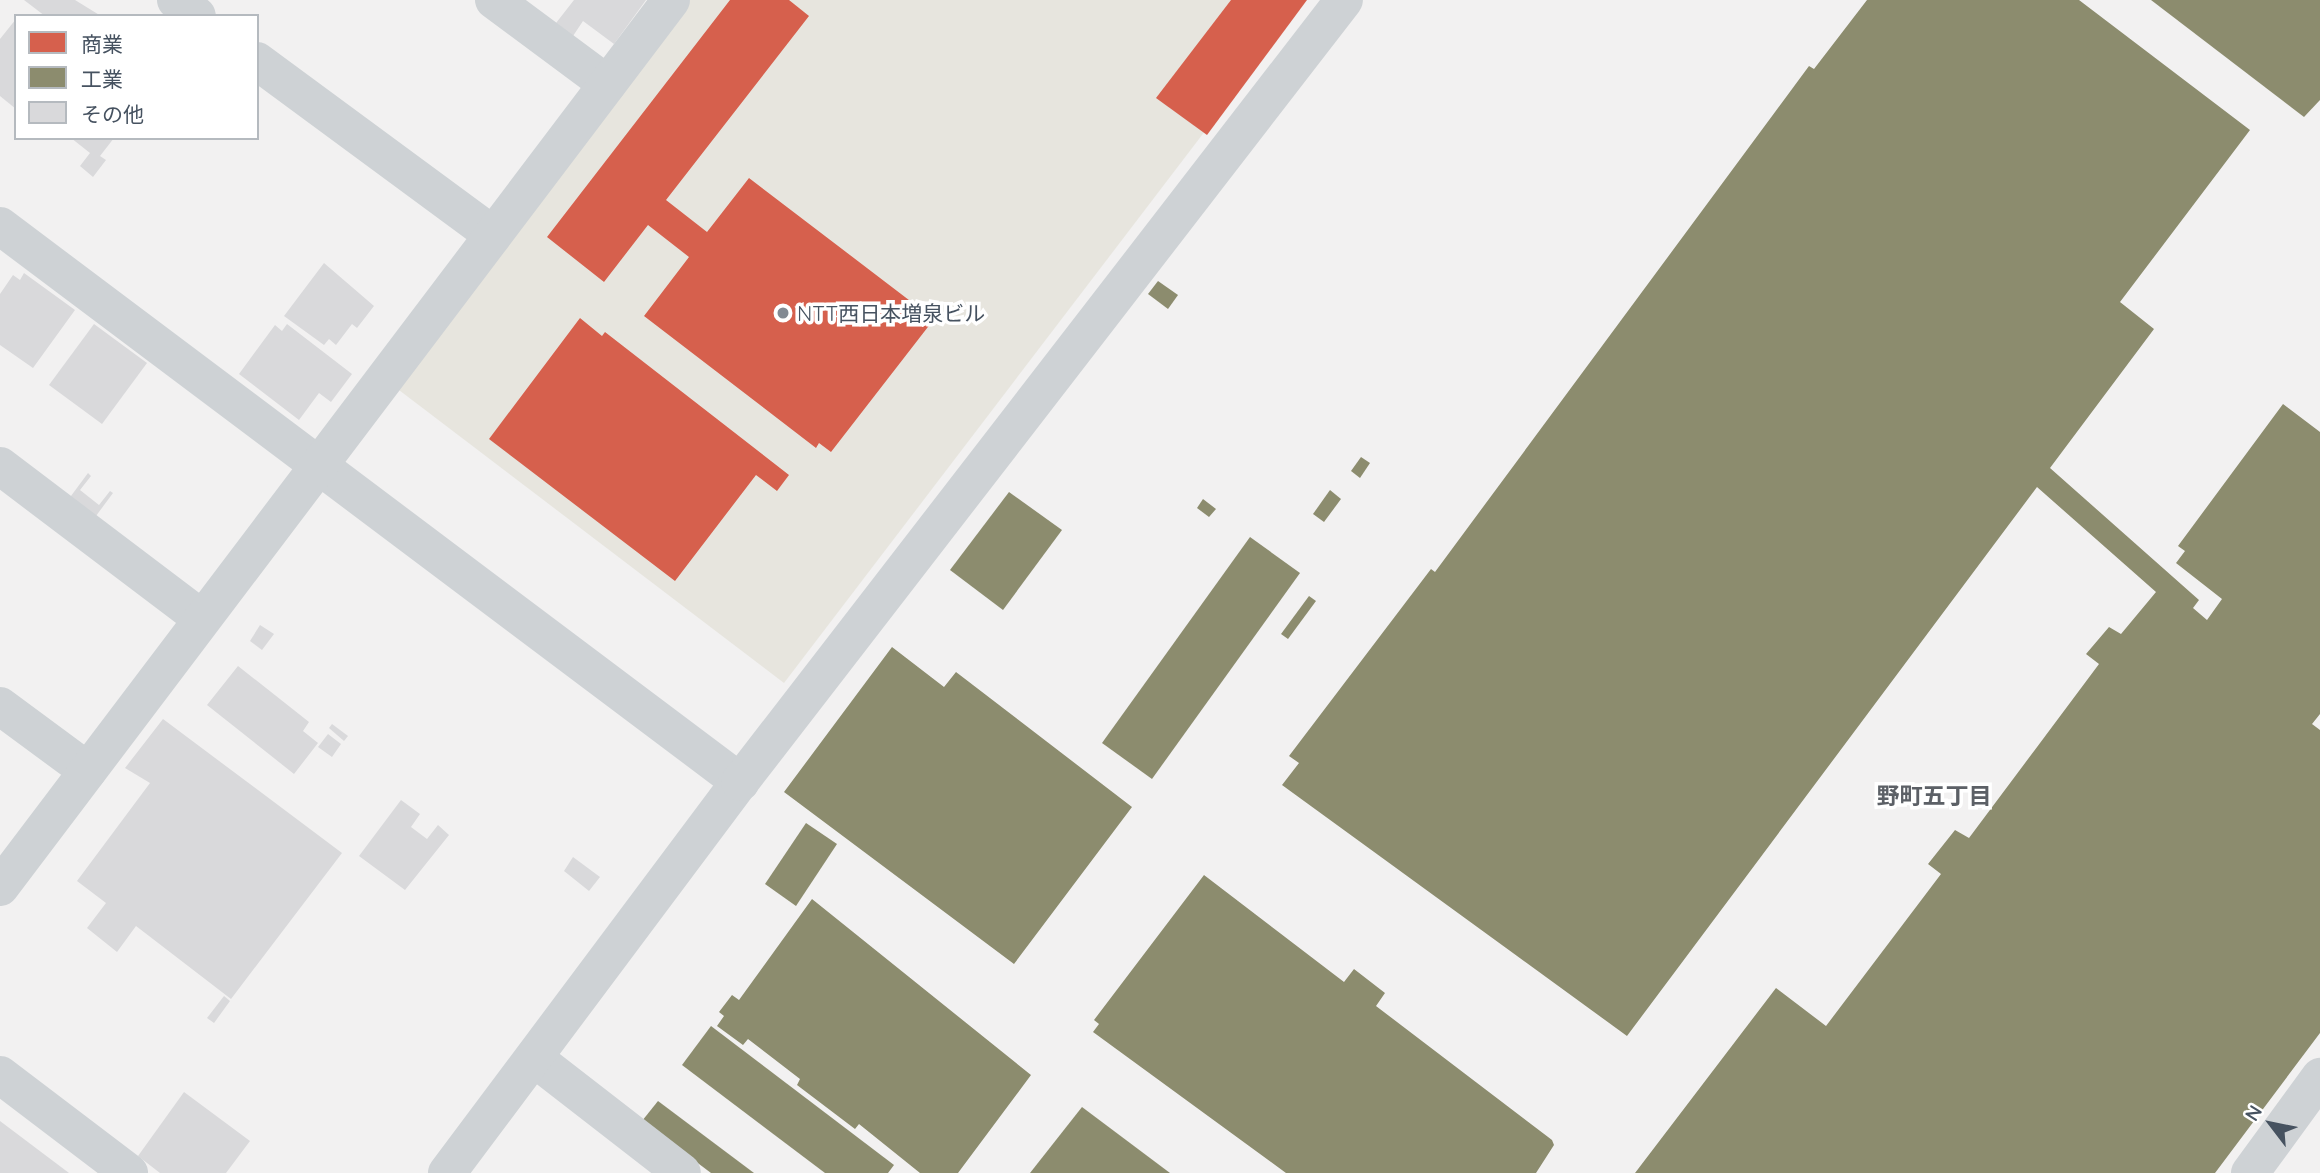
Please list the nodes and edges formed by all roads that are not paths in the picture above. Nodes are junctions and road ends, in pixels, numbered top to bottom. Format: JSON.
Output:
{"nodes":[{"id":1,"x":176,"y":0,"type":"edge"},
{"id":2,"x":494,"y":0,"type":"edge"},
{"id":3,"x":671,"y":0,"type":"edge"},
{"id":4,"x":1345,"y":0,"type":"edge"},
{"id":5,"x":194,"y":14,"type":"edge"},
{"id":6,"x":259,"y":62,"type":"edge"},
{"id":7,"x":607,"y":84,"type":"junction"},
{"id":8,"x":0,"y":226,"type":"edge"},
{"id":9,"x":493,"y":235,"type":"junction"},
{"id":10,"x":318,"y":466,"type":"junction"},
{"id":11,"x":0,"y":467,"type":"edge"},
{"id":12,"x":202,"y":619,"type":"junction"},
{"id":13,"x":0,"y":706,"type":"edge"},
{"id":14,"x":88,"y":771,"type":"junction"},
{"id":15,"x":740,"y":782,"type":"junction"},
{"id":16,"x":0,"y":887,"type":"edge"},
{"id":17,"x":534,"y":1058,"type":"junction"},
{"id":18,"x":0,"y":1075,"type":"edge"},
{"id":19,"x":2320,"y":1077,"type":"edge"},
{"id":20,"x":129,"y":1173,"type":"edge"},
{"id":21,"x":447,"y":1173,"type":"edge"},
{"id":22,"x":682,"y":1173,"type":"edge"},
{"id":23,"x":2250,"y":1173,"type":"edge"}],
"edges":[{"from":1,"to":5,"type":"street"},
{"from":2,"to":7,"type":"street"},
{"from":3,"to":7,"type":"street"},
{"from":4,"to":15,"type":"street"},
{"from":6,"to":9,"type":"street"},
{"from":7,"to":9,"type":"street"},
{"from":8,"to":10,"type":"street"},
{"from":9,"to":10,"type":"street"},
{"from":10,"to":12,"type":"street"},
{"from":10,"to":15,"type":"street"},
{"from":11,"to":12,"type":"street"},
{"from":12,"to":14,"type":"street"},
{"from":13,"to":14,"type":"street"},
{"from":14,"to":16,"type":"street"},
{"from":15,"to":17,"type":"street"},
{"from":17,"to":21,"type":"street"},
{"from":17,"to":22,"type":"street"},
{"from":18,"to":20,"type":"street"},
{"from":19,"to":23,"type":"street"}]}
